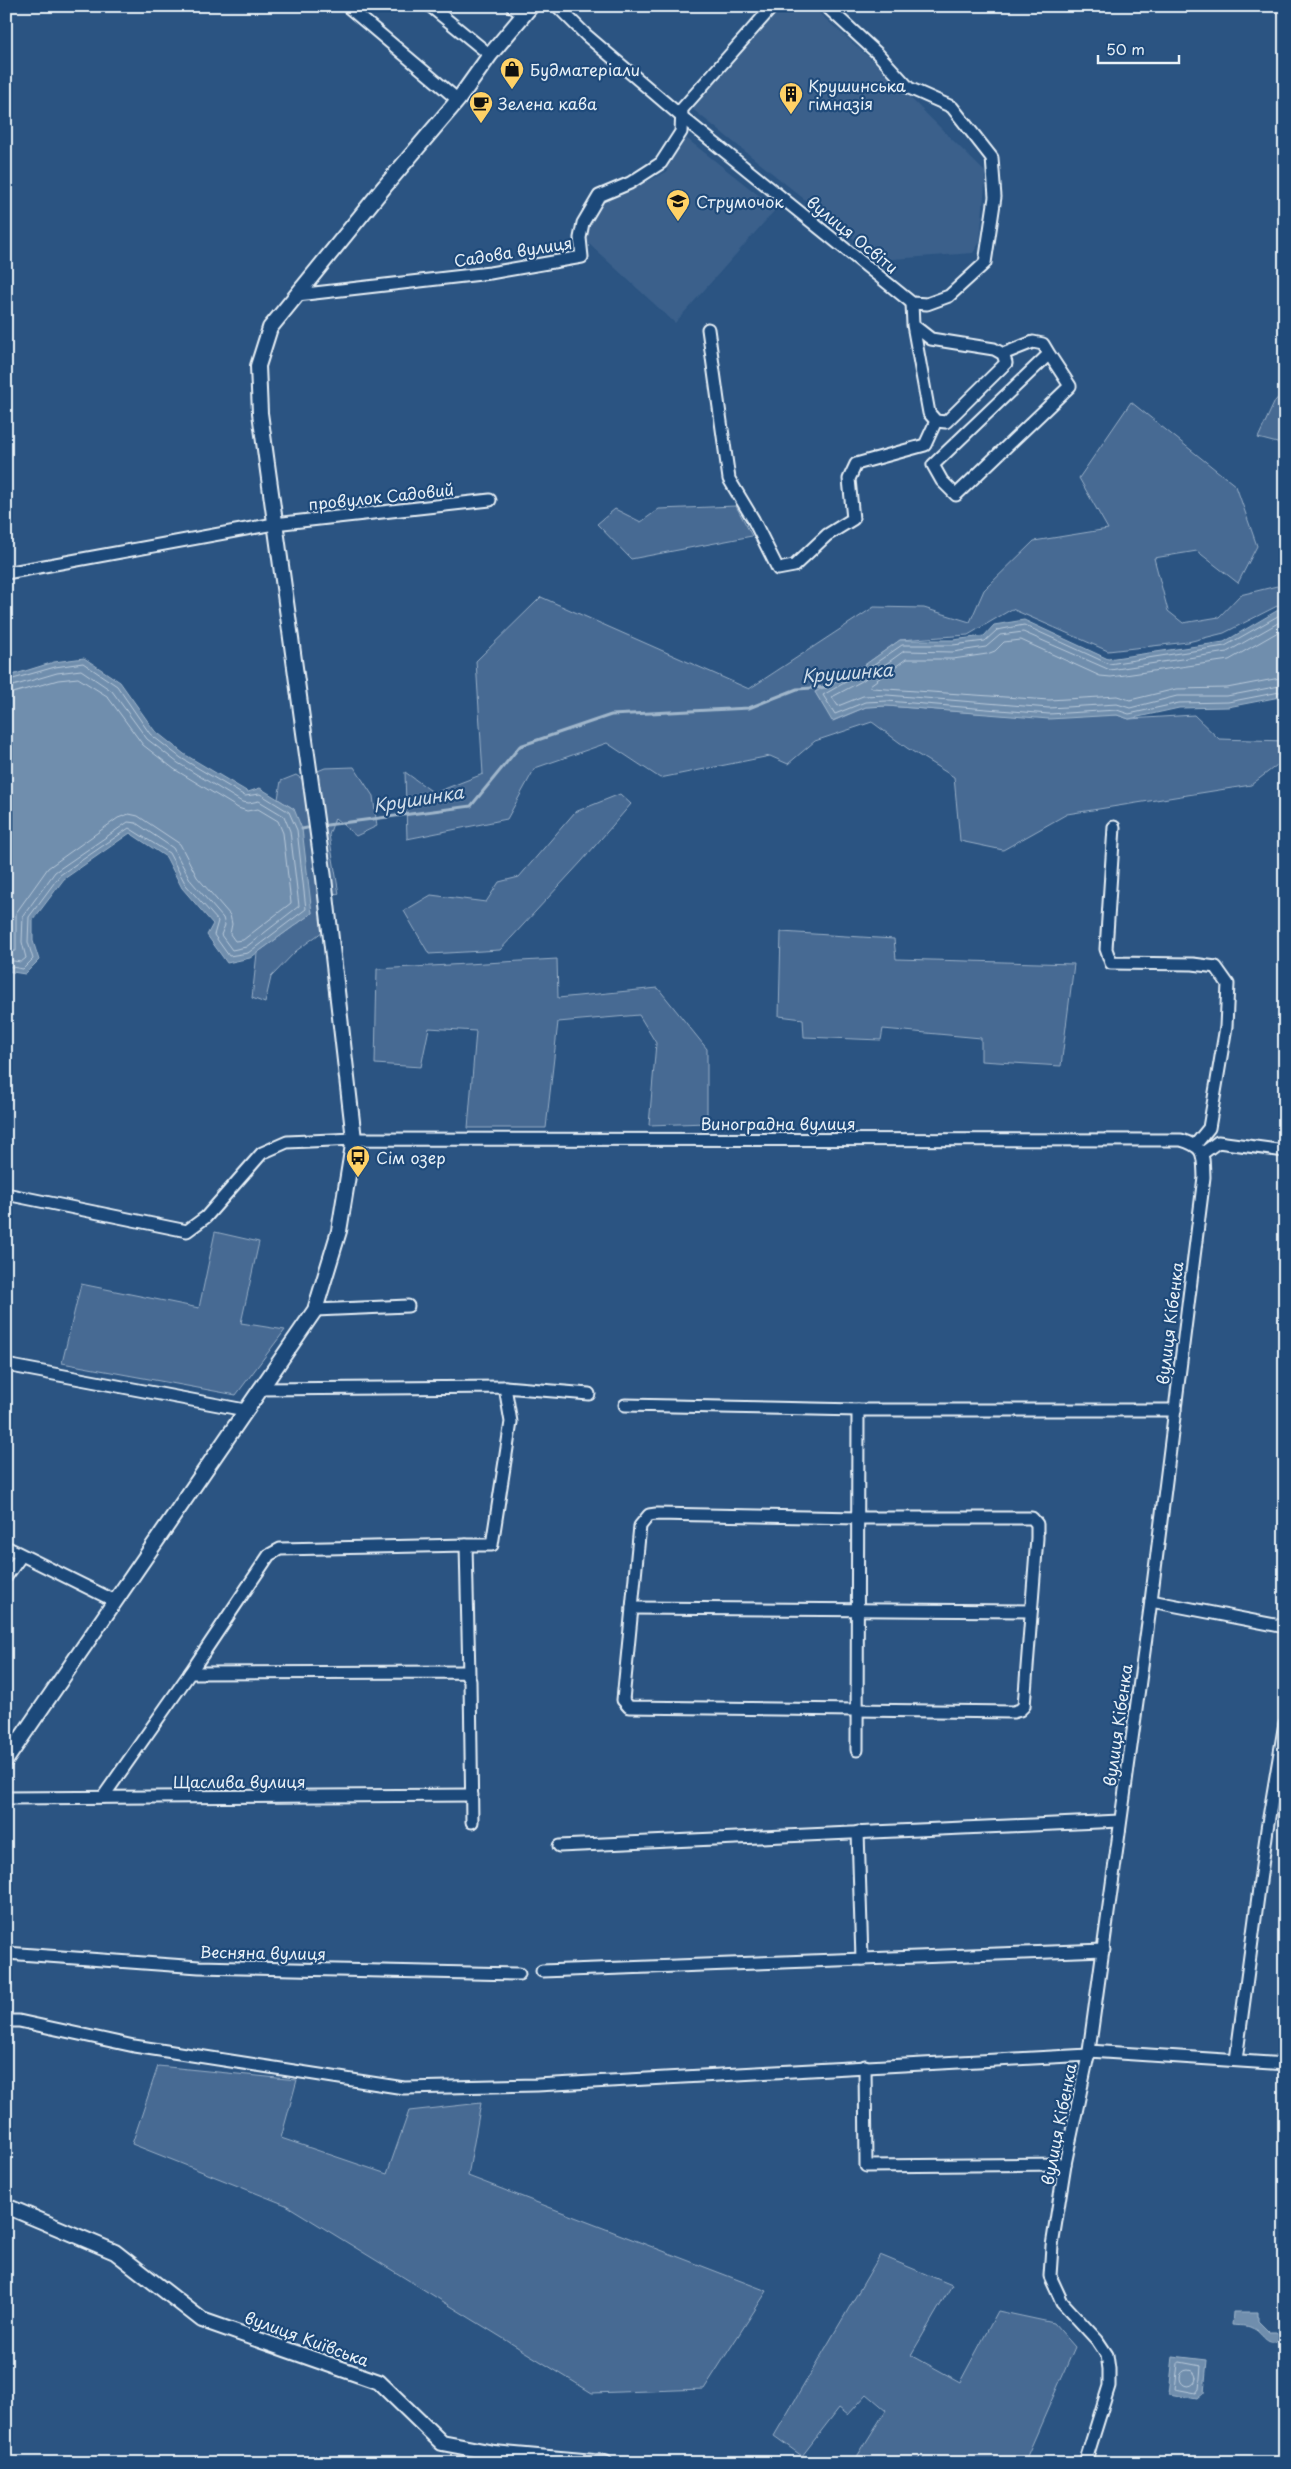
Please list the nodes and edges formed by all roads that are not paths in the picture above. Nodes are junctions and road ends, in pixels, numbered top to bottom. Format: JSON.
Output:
{"nodes":[{"id":1,"x":347,"y":6,"type":"edge"},
{"id":2,"x":430,"y":6,"type":"edge"},
{"id":3,"x":557,"y":6,"type":"edge"},
{"id":4,"x":773,"y":6,"type":"edge"},
{"id":5,"x":826,"y":6,"type":"edge"},
{"id":6,"x":522,"y":9,"type":"edge"},
{"id":7,"x":490,"y":55,"type":"junction"},
{"id":8,"x":458,"y":100,"type":"junction"},
{"id":9,"x":682,"y":116,"type":"junction"},
{"id":10,"x":297,"y":295,"type":"junction"},
{"id":11,"x":912,"y":303,"type":"junction"},
{"id":12,"x":914,"y":325,"type":"junction"},
{"id":13,"x":708,"y":329,"type":"dead end"},
{"id":14,"x":1002,"y":354,"type":"junction"},
{"id":15,"x":1049,"y":354,"type":"junction"},
{"id":16,"x":936,"y":421,"type":"junction"},
{"id":17,"x":925,"y":445,"type":"junction"},
{"id":18,"x":934,"y":465,"type":"junction"},
{"id":19,"x":490,"y":500,"type":"dead end"},
{"id":20,"x":274,"y":524,"type":"junction"},
{"id":21,"x":6,"y":573,"type":"edge"},
{"id":22,"x":1114,"y":827,"type":"dead end"},
{"id":23,"x":354,"y":1139,"type":"junction"},
{"id":24,"x":1199,"y":1149,"type":"junction"},
{"id":25,"x":1285,"y":1151,"type":"edge"},
{"id":26,"x":6,"y":1194,"type":"edge"},
{"id":27,"x":408,"y":1306,"type":"dead end"},
{"id":28,"x":315,"y":1310,"type":"junction"},
{"id":29,"x":6,"y":1365,"type":"edge"},
{"id":30,"x":505,"y":1387,"type":"junction"},
{"id":31,"x":260,"y":1389,"type":"junction"},
{"id":32,"x":589,"y":1394,"type":"dead end"},
{"id":33,"x":625,"y":1404,"type":"dead end"},
{"id":34,"x":245,"y":1410,"type":"junction"},
{"id":35,"x":858,"y":1410,"type":"junction"},
{"id":36,"x":1175,"y":1410,"type":"junction"},
{"id":37,"x":858,"y":1518,"type":"junction"},
{"id":38,"x":466,"y":1545,"type":"junction"},
{"id":39,"x":6,"y":1547,"type":"edge"},
{"id":40,"x":21,"y":1556,"type":"junction"},
{"id":41,"x":6,"y":1577,"type":"edge"},
{"id":42,"x":115,"y":1601,"type":"junction"},
{"id":43,"x":1151,"y":1601,"type":"junction"},
{"id":44,"x":632,"y":1608,"type":"junction"},
{"id":45,"x":857,"y":1611,"type":"junction"},
{"id":46,"x":1031,"y":1611,"type":"junction"},
{"id":47,"x":1285,"y":1627,"type":"edge"},
{"id":48,"x":190,"y":1673,"type":"junction"},
{"id":49,"x":469,"y":1676,"type":"junction"},
{"id":50,"x":857,"y":1711,"type":"junction"},
{"id":51,"x":1285,"y":1723,"type":"edge"},
{"id":52,"x":857,"y":1750,"type":"dead end"},
{"id":53,"x":6,"y":1760,"type":"edge"},
{"id":54,"x":472,"y":1795,"type":"junction"},
{"id":55,"x":103,"y":1797,"type":"junction"},
{"id":56,"x":6,"y":1798,"type":"edge"},
{"id":57,"x":1120,"y":1821,"type":"junction"},
{"id":58,"x":472,"y":1822,"type":"dead end"},
{"id":59,"x":858,"y":1832,"type":"junction"},
{"id":60,"x":559,"y":1846,"type":"dead end"},
{"id":61,"x":1104,"y":1950,"type":"junction"},
{"id":62,"x":6,"y":1953,"type":"edge"},
{"id":63,"x":862,"y":1959,"type":"junction"},
{"id":64,"x":542,"y":1971,"type":"dead end"},
{"id":65,"x":519,"y":1974,"type":"dead end"},
{"id":66,"x":6,"y":2021,"type":"edge"},
{"id":67,"x":1089,"y":2053,"type":"junction"},
{"id":68,"x":1236,"y":2060,"type":"junction"},
{"id":69,"x":1285,"y":2064,"type":"edge"},
{"id":70,"x":866,"y":2066,"type":"junction"},
{"id":71,"x":1066,"y":2164,"type":"junction"},
{"id":72,"x":6,"y":2206,"type":"edge"},
{"id":73,"x":605,"y":2463,"type":"edge"},
{"id":74,"x":1085,"y":2463,"type":"edge"}],
"edges":[{"from":1,"to":8,"type":"street"},
{"from":2,"to":7,"type":"street"},
{"from":3,"to":9,"type":"street","name":"вулиця Освіти"},
{"from":4,"to":9,"type":"street","name":"Садова вулиця"},
{"from":5,"to":11,"type":"street"},
{"from":6,"to":7,"type":"street"},
{"from":7,"to":8,"type":"street"},
{"from":8,"to":10,"type":"street"},
{"from":9,"to":10,"type":"street","name":"Садова вулиця"},
{"from":9,"to":11,"type":"street","name":"вулиця Освіти"},
{"from":10,"to":20,"type":"street"},
{"from":11,"to":12,"type":"street"},
{"from":12,"to":14,"type":"street"},
{"from":12,"to":16,"type":"street"},
{"from":13,"to":17,"type":"street"},
{"from":14,"to":15,"type":"street"},
{"from":14,"to":16,"type":"street"},
{"from":15,"to":18,"type":"street"},
{"from":15,"to":18,"type":"street"},
{"from":16,"to":17,"type":"street"},
{"from":17,"to":18,"type":"street"},
{"from":19,"to":20,"type":"street","name":"провулок Садовий"},
{"from":20,"to":21,"type":"street","name":"провулок Садовий"},
{"from":20,"to":23,"type":"street"},
{"from":22,"to":24,"type":"street"},
{"from":23,"to":24,"type":"street","name":"Виноградна вулиця"},
{"from":23,"to":26,"type":"street","name":"Виноградна вулиця"},
{"from":23,"to":28,"type":"street"},
{"from":24,"to":25,"type":"street"},
{"from":24,"to":36,"type":"street","name":"вулиця Кібенка"},
{"from":27,"to":28,"type":"street"},
{"from":28,"to":31,"type":"street"},
{"from":29,"to":34,"type":"street"},
{"from":30,"to":31,"type":"street"},
{"from":30,"to":32,"type":"street"},
{"from":30,"to":38,"type":"street"},
{"from":31,"to":34,"type":"street"},
{"from":33,"to":35,"type":"street"},
{"from":34,"to":42,"type":"street"},
{"from":35,"to":36,"type":"street"},
{"from":35,"to":37,"type":"street"},
{"from":36,"to":43,"type":"street","name":"вулиця Кібенка"},
{"from":37,"to":44,"type":"street"},
{"from":37,"to":45,"type":"street"},
{"from":37,"to":46,"type":"street"},
{"from":38,"to":48,"type":"street"},
{"from":38,"to":49,"type":"street"},
{"from":39,"to":40,"type":"street"},
{"from":40,"to":41,"type":"street"},
{"from":40,"to":42,"type":"street"},
{"from":42,"to":53,"type":"street"},
{"from":43,"to":47,"type":"street"},
{"from":43,"to":57,"type":"street","name":"вулиця Кібенка"},
{"from":44,"to":45,"type":"street"},
{"from":44,"to":50,"type":"street"},
{"from":45,"to":46,"type":"street"},
{"from":45,"to":50,"type":"street"},
{"from":46,"to":50,"type":"street"},
{"from":48,"to":49,"type":"street"},
{"from":48,"to":55,"type":"street"},
{"from":49,"to":54,"type":"street"},
{"from":50,"to":52,"type":"street"},
{"from":51,"to":68,"type":"street"},
{"from":54,"to":55,"type":"street","name":"Щаслива вулиця"},
{"from":54,"to":58,"type":"street"},
{"from":55,"to":56,"type":"street","name":"Щаслива вулиця"},
{"from":57,"to":59,"type":"street"},
{"from":57,"to":61,"type":"street","name":"вулиця Кібенка"},
{"from":59,"to":60,"type":"street"},
{"from":59,"to":63,"type":"street"},
{"from":61,"to":63,"type":"street"},
{"from":61,"to":67,"type":"street","name":"вулиця Кібенка"},
{"from":62,"to":65,"type":"street","name":"Весняна вулиця"},
{"from":63,"to":64,"type":"street"},
{"from":66,"to":70,"type":"street"},
{"from":67,"to":68,"type":"street"},
{"from":67,"to":70,"type":"street"},
{"from":67,"to":71,"type":"street","name":"вулиця Кібенка"},
{"from":68,"to":69,"type":"street"},
{"from":70,"to":71,"type":"street"},
{"from":71,"to":74,"type":"street","name":"вулиця Кібенка"},
{"from":72,"to":73,"type":"street","name":"вулиця Київська"}]}
